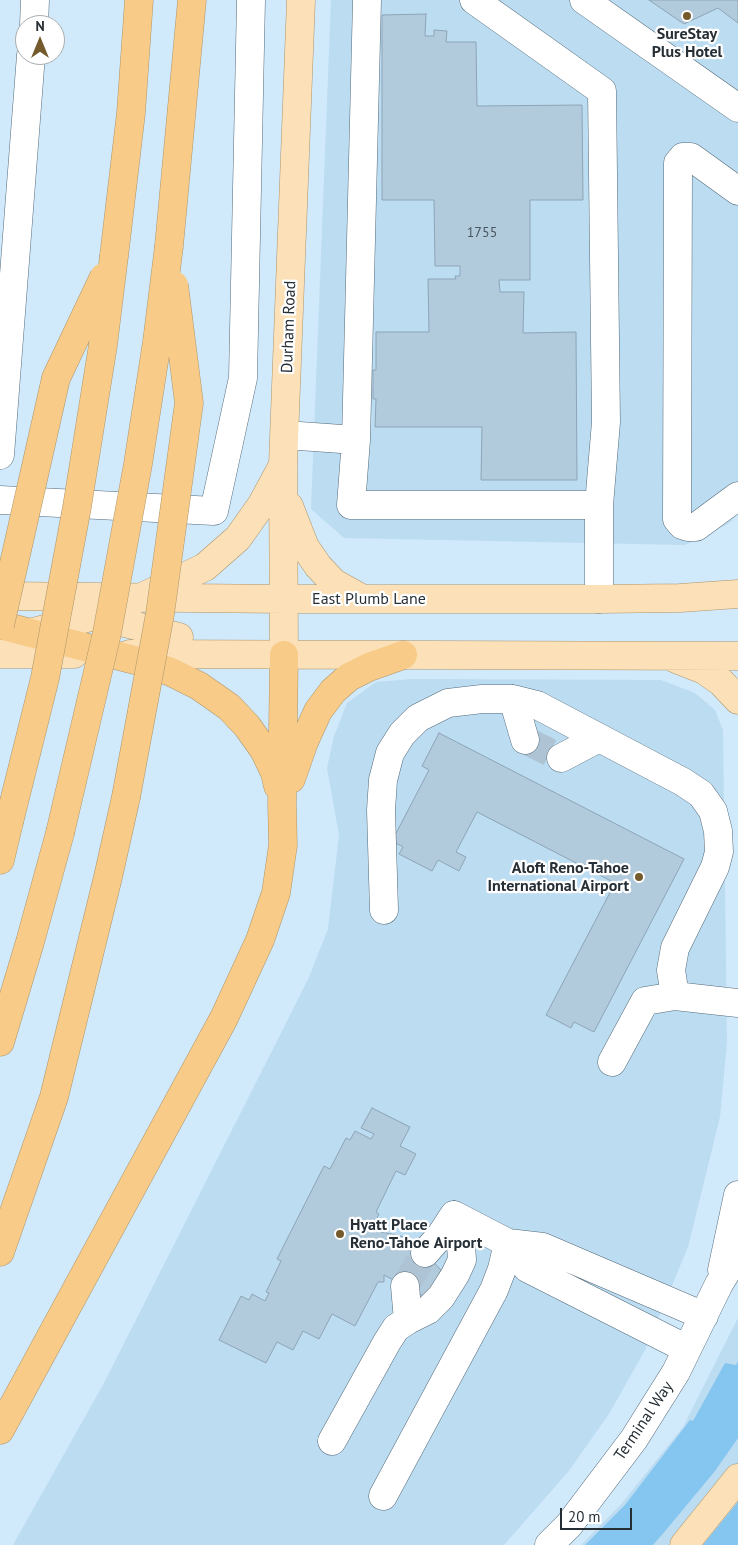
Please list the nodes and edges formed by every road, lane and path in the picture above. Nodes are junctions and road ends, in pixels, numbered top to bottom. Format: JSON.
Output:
{"nodes":[{"id":1,"x":36,"y":0,"type":"edge"},
{"id":2,"x":139,"y":0,"type":"edge"},
{"id":3,"x":192,"y":0,"type":"edge"},
{"id":4,"x":251,"y":0,"type":"edge"},
{"id":5,"x":301,"y":0,"type":"edge"},
{"id":6,"x":367,"y":0,"type":"edge"},
{"id":7,"x":474,"y":0,"type":"edge"},
{"id":8,"x":584,"y":0,"type":"edge"},
{"id":9,"x":35,"y":15,"type":"edge"},
{"id":10,"x":30,"y":65,"type":"edge"},
{"id":11,"x":734,"y":97,"type":"edge"},
{"id":12,"x":738,"y":191,"type":"edge"},
{"id":13,"x":170,"y":246,"type":"junction"},
{"id":14,"x":114,"y":256,"type":"junction"},
{"id":15,"x":285,"y":435,"type":"junction"},
{"id":16,"x":356,"y":440,"type":"junction"},
{"id":17,"x":0,"y":455,"type":"edge"},
{"id":18,"x":283,"y":464,"type":"junction"},
{"id":19,"x":283,"y":491,"type":"junction"},
{"id":20,"x":738,"y":496,"type":"edge"},
{"id":21,"x":0,"y":500,"type":"edge"},
{"id":22,"x":599,"y":505,"type":"junction"},
{"id":23,"x":0,"y":556,"type":"edge"},
{"id":24,"x":738,"y":594,"type":"edge"},
{"id":25,"x":0,"y":596,"type":"edge"},
{"id":26,"x":50,"y":596,"type":"junction"},
{"id":27,"x":142,"y":597,"type":"junction"},
{"id":28,"x":283,"y":599,"type":"junction"},
{"id":29,"x":363,"y":599,"type":"junction"},
{"id":30,"x":599,"y":599,"type":"junction"},
{"id":31,"x":95,"y":616,"type":"junction"},
{"id":32,"x":0,"y":625,"type":"edge"},
{"id":33,"x":30,"y":633,"type":"junction"},
{"id":34,"x":0,"y":637,"type":"edge"},
{"id":35,"x":0,"y":654,"type":"edge"},
{"id":36,"x":110,"y":654,"type":"junction"},
{"id":37,"x":284,"y":655,"type":"junction"},
{"id":38,"x":403,"y":655,"type":"junction"},
{"id":39,"x":665,"y":656,"type":"junction"},
{"id":40,"x":738,"y":656,"type":"edge"},
{"id":41,"x":513,"y":699,"type":"junction"},
{"id":42,"x":738,"y":700,"type":"edge"},
{"id":43,"x":599,"y":738,"type":"junction"},
{"id":44,"x":525,"y":740,"type":"dead end"},
{"id":45,"x":561,"y":758,"type":"dead end"},
{"id":46,"x":282,"y":804,"type":"junction"},
{"id":47,"x":0,"y":860,"type":"edge"},
{"id":48,"x":384,"y":910,"type":"dead end"},
{"id":49,"x":675,"y":996,"type":"junction"},
{"id":50,"x":738,"y":1003,"type":"edge"},
{"id":51,"x":0,"y":1042,"type":"edge"},
{"id":52,"x":612,"y":1062,"type":"dead end"},
{"id":53,"x":738,"y":1195,"type":"edge"},
{"id":54,"x":454,"y":1215,"type":"junction"},
{"id":55,"x":508,"y":1243,"type":"junction"},
{"id":56,"x":0,"y":1252,"type":"edge"},
{"id":57,"x":425,"y":1253,"type":"tunnel mouth"},
{"id":58,"x":738,"y":1253,"type":"edge"},
{"id":59,"x":719,"y":1284,"type":"junction"},
{"id":60,"x":405,"y":1286,"type":"tunnel mouth"},
{"id":61,"x":704,"y":1316,"type":"junction"},
{"id":62,"x":408,"y":1320,"type":"junction"},
{"id":63,"x":687,"y":1349,"type":"junction"},
{"id":64,"x":0,"y":1430,"type":"edge"},
{"id":65,"x":332,"y":1441,"type":"dead end"},
{"id":66,"x":738,"y":1478,"type":"edge"},
{"id":67,"x":383,"y":1496,"type":"dead end"},
{"id":68,"x":549,"y":1545,"type":"edge"},
{"id":69,"x":684,"y":1545,"type":"edge"}],
"edges":[{"from":1,"to":9,"type":"street"},
{"from":2,"to":14,"type":"highway"},
{"from":3,"to":13,"type":"highway"},
{"from":4,"to":21,"type":"street"},
{"from":5,"to":15,"type":"main road","name":"Durham Road"},
{"from":6,"to":16,"type":"street"},
{"from":7,"to":22,"type":"street"},
{"from":8,"to":11,"type":"street"},
{"from":10,"to":17,"type":"street"},
{"from":12,"to":20,"type":"street"},
{"from":13,"to":51,"type":"highway","bridge":true},
{"from":13,"to":56,"type":"highway","bridge":true},
{"from":14,"to":32,"type":"highway","bridge":true},
{"from":14,"to":47,"type":"highway","bridge":true},
{"from":15,"to":16,"type":"street"},
{"from":15,"to":18,"type":"main road","name":"Durham Road"},
{"from":16,"to":22,"type":"street"},
{"from":18,"to":19,"type":"main road","name":"Durham Road"},
{"from":18,"to":27,"type":"main road"},
{"from":19,"to":28,"type":"main road","name":"Durham Road"},
{"from":19,"to":29,"type":"main road"},
{"from":22,"to":30,"type":"street"},
{"from":23,"to":26,"type":"main road"},
{"from":24,"to":30,"type":"main road","name":"East Plumb Lane"},
{"from":25,"to":26,"type":"main road","name":"East Plumb Lane"},
{"from":26,"to":27,"type":"main road","name":"East Plumb Lane"},
{"from":26,"to":31,"type":"main road"},
{"from":27,"to":28,"type":"main road","name":"East Plumb Lane"},
{"from":27,"to":31,"type":"main road"},
{"from":28,"to":29,"type":"main road","name":"East Plumb Lane"},
{"from":28,"to":37,"type":"main road","name":"Durham Road"},
{"from":29,"to":30,"type":"main road","name":"East Plumb Lane"},
{"from":31,"to":33,"type":"main road"},
{"from":31,"to":37,"type":"main road"},
{"from":32,"to":33,"type":"highway"},
{"from":33,"to":34,"type":"main road"},
{"from":33,"to":36,"type":"highway"},
{"from":35,"to":36,"type":"main road"},
{"from":36,"to":37,"type":"main road"},
{"from":36,"to":46,"type":"highway"},
{"from":37,"to":38,"type":"main road"},
{"from":37,"to":46,"type":"highway"},
{"from":38,"to":39,"type":"main road"},
{"from":38,"to":46,"type":"highway"},
{"from":39,"to":40,"type":"main road"},
{"from":39,"to":42,"type":"main road"},
{"from":41,"to":43,"type":"street"},
{"from":41,"to":44,"type":"street"},
{"from":41,"to":48,"type":"street"},
{"from":43,"to":45,"type":"street"},
{"from":43,"to":49,"type":"street"},
{"from":46,"to":64,"type":"highway"},
{"from":49,"to":50,"type":"street"},
{"from":49,"to":52,"type":"street"},
{"from":53,"to":59,"type":"street","name":"Terminal Way"},
{"from":54,"to":55,"type":"street"},
{"from":54,"to":57,"type":"street"},
{"from":54,"to":62,"type":"street"},
{"from":55,"to":61,"type":"street"},
{"from":55,"to":63,"type":"street"},
{"from":55,"to":67,"type":"street"},
{"from":58,"to":59,"type":"street","name":"Terminal Way"},
{"from":59,"to":61,"type":"street","name":"Terminal Way"},
{"from":60,"to":62,"type":"street"},
{"from":61,"to":63,"type":"street","name":"Terminal Way"},
{"from":62,"to":65,"type":"street"},
{"from":63,"to":68,"type":"street","name":"Terminal Way"},
{"from":66,"to":69,"type":"main road"}]}
